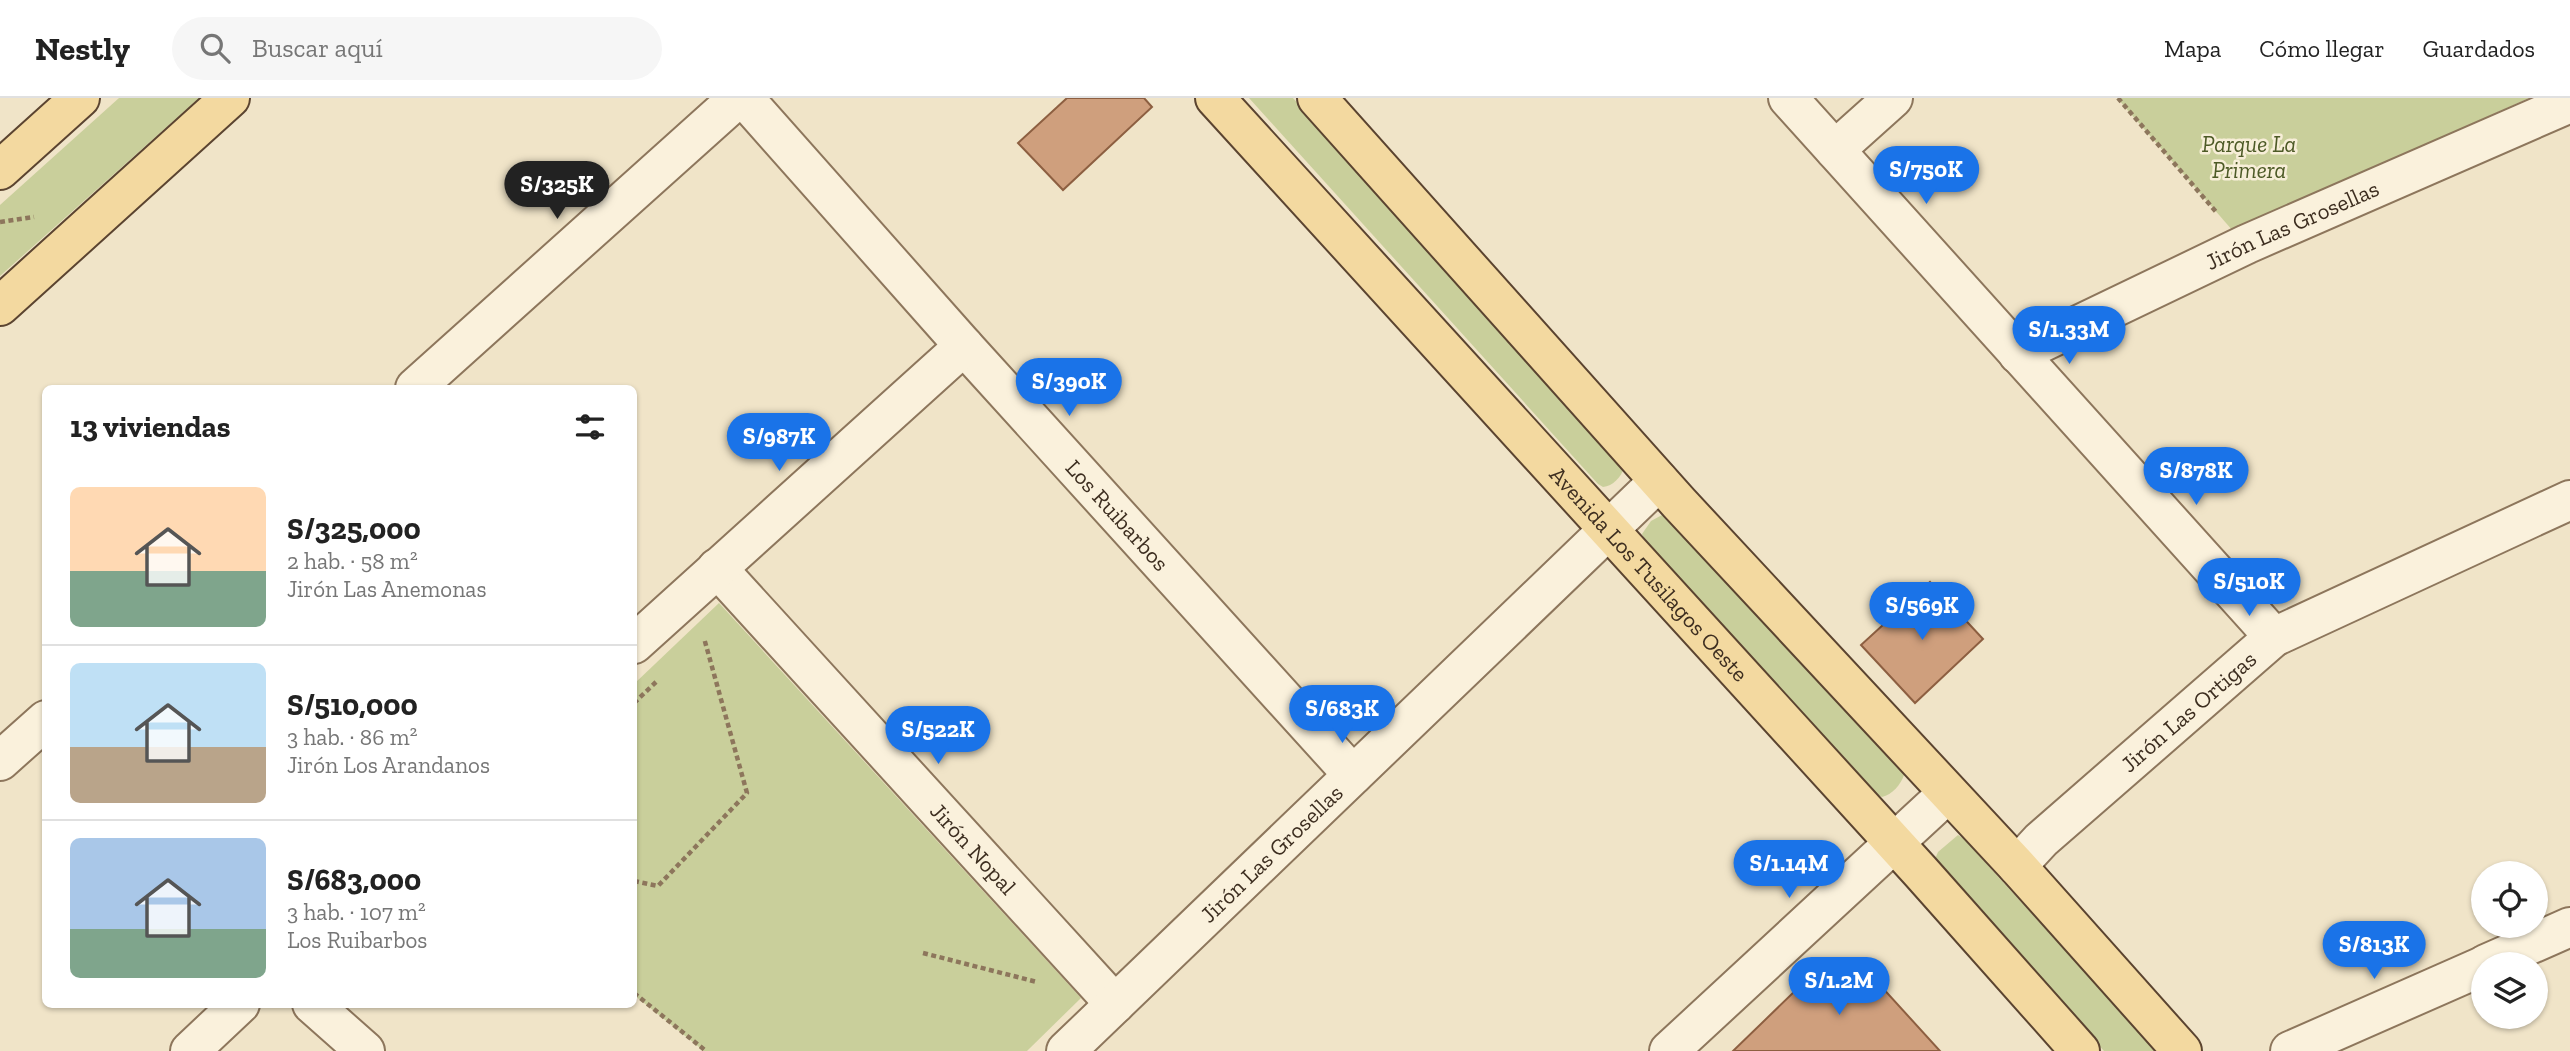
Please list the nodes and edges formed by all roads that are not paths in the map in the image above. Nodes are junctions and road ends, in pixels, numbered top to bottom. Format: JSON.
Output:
{"nodes":[{"id":1,"x":80,"y":98,"type":"edge"},
{"id":2,"x":229,"y":98,"type":"edge"},
{"id":3,"x":741,"y":98,"type":"edge"},
{"id":4,"x":1215,"y":98,"type":"edge"},
{"id":5,"x":1317,"y":98,"type":"edge"},
{"id":6,"x":1788,"y":98,"type":"edge"},
{"id":7,"x":1892,"y":98,"type":"edge"},
{"id":8,"x":2570,"y":103,"type":"edge"},
{"id":9,"x":1835,"y":150,"type":"junction"},
{"id":10,"x":0,"y":170,"type":"edge"},
{"id":11,"x":0,"y":306,"type":"edge"},
{"id":12,"x":964,"y":346,"type":"junction"},
{"id":13,"x":2018,"y":354,"type":"junction"},
{"id":14,"x":418,"y":385,"type":"edge"},
{"id":15,"x":1659,"y":481,"type":"junction"},
{"id":16,"x":2570,"y":500,"type":"edge"},
{"id":17,"x":1607,"y":530,"type":"junction"},
{"id":18,"x":717,"y":568,"type":"junction"},
{"id":19,"x":2274,"y":637,"type":"junction"},
{"id":20,"x":637,"y":642,"type":"edge"},
{"id":21,"x":42,"y":724,"type":"edge"},
{"id":22,"x":0,"y":761,"type":"edge"},
{"id":23,"x":1353,"y":775,"type":"junction"},
{"id":24,"x":1948,"y":793,"type":"junction"},
{"id":25,"x":1894,"y":842,"type":"junction"},
{"id":26,"x":2017,"y":866,"type":"junction"},
{"id":27,"x":2570,"y":927,"type":"edge"},
{"id":28,"x":2514,"y":952,"type":"edge"},
{"id":29,"x":2471,"y":971,"type":"edge"},
{"id":30,"x":1115,"y":1004,"type":"junction"},
{"id":31,"x":236,"y":1008,"type":"edge"},
{"id":32,"x":317,"y":1008,"type":"edge"},
{"id":33,"x":190,"y":1051,"type":"edge"},
{"id":34,"x":365,"y":1051,"type":"edge"},
{"id":35,"x":1066,"y":1051,"type":"edge"},
{"id":36,"x":1669,"y":1051,"type":"edge"},
{"id":37,"x":2080,"y":1051,"type":"edge"},
{"id":38,"x":2182,"y":1051,"type":"edge"},
{"id":39,"x":2291,"y":1051,"type":"edge"}],
"edges":[{"from":1,"to":10,"type":"main road"},
{"from":2,"to":11,"type":"main road"},
{"from":3,"to":12,"type":"street","name":"Los Ruibarbos"},
{"from":3,"to":14,"type":"street"},
{"from":4,"to":17,"type":"main road","name":"Avenida Los Tusilagos Oeste"},
{"from":5,"to":15,"type":"main road"},
{"from":6,"to":9,"type":"street"},
{"from":7,"to":9,"type":"street"},
{"from":8,"to":13,"type":"street","name":"Jirón Las Grosellas"},
{"from":9,"to":13,"type":"street"},
{"from":12,"to":18,"type":"street"},
{"from":12,"to":23,"type":"street","name":"Los Ruibarbos"},
{"from":13,"to":19,"type":"street"},
{"from":15,"to":17,"type":"street","name":"Jirón Las Grosellas"},
{"from":15,"to":24,"type":"main road"},
{"from":16,"to":19,"type":"street","name":"Jirón Las Ortigas"},
{"from":17,"to":23,"type":"street","name":"Jirón Las Grosellas"},
{"from":17,"to":25,"type":"main road","name":"Avenida Los Tusilagos Oeste"},
{"from":18,"to":20,"type":"street"},
{"from":18,"to":30,"type":"street","name":"Jirón Nopal"},
{"from":19,"to":26,"type":"street","name":"Jirón Las Ortigas"},
{"from":21,"to":22,"type":"street"},
{"from":23,"to":30,"type":"street","name":"Jirón Las Grosellas"},
{"from":24,"to":25,"type":"street"},
{"from":24,"to":26,"type":"main road"},
{"from":25,"to":36,"type":"street"},
{"from":25,"to":37,"type":"main road","name":"Avenida Los Tusilagos Oeste"},
{"from":26,"to":38,"type":"main road"},
{"from":27,"to":28,"type":"street"},
{"from":29,"to":39,"type":"street"},
{"from":30,"to":35,"type":"street","name":"Jirón Las Grosellas"},
{"from":31,"to":33,"type":"street"},
{"from":32,"to":34,"type":"street"}]}
